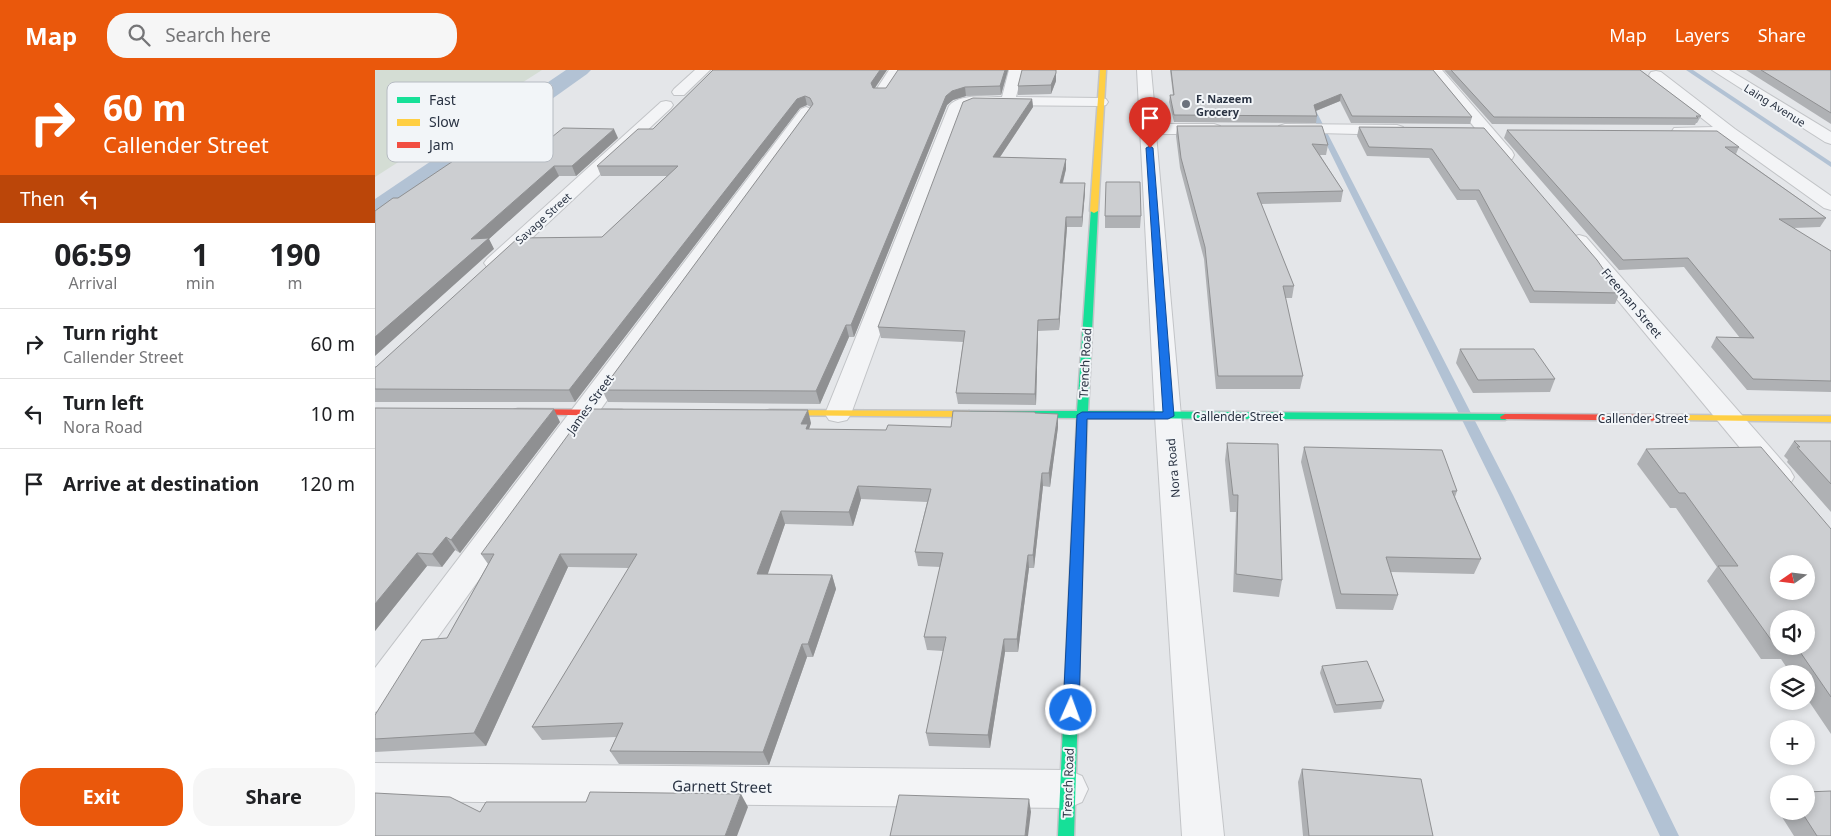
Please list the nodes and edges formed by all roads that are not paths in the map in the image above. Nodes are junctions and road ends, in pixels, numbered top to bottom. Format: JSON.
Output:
{"nodes":[{"id":1,"x":703,"y":70,"type":"edge"},
{"id":2,"x":896,"y":70,"type":"edge"},
{"id":3,"x":1016,"y":70,"type":"edge"},
{"id":4,"x":1103,"y":70,"type":"edge"},
{"id":5,"x":1144,"y":70,"type":"edge"},
{"id":6,"x":1435,"y":70,"type":"edge"},
{"id":7,"x":1719,"y":70,"type":"edge"},
{"id":8,"x":1656,"y":75,"type":"dead end"},
{"id":9,"x":881,"y":93,"type":"edge"},
{"id":10,"x":1008,"y":101,"type":"junction"},
{"id":11,"x":1101,"y":102,"type":"junction"},
{"id":12,"x":806,"y":112,"type":"edge"},
{"id":13,"x":1148,"y":129,"type":"junction"},
{"id":14,"x":1227,"y":129,"type":"edge"},
{"id":15,"x":1267,"y":129,"type":"edge"},
{"id":16,"x":1415,"y":130,"type":"edge"},
{"id":17,"x":1661,"y":131,"type":"edge"},
{"id":18,"x":1729,"y":132,"type":"junction"},
{"id":19,"x":1831,"y":140,"type":"edge"},
{"id":20,"x":1517,"y":168,"type":"edge"},
{"id":21,"x":1831,"y":204,"type":"edge"},
{"id":22,"x":1568,"y":229,"type":"edge"},
{"id":23,"x":477,"y":278,"type":"edge"},
{"id":24,"x":505,"y":412,"type":"edge"},
{"id":25,"x":584,"y":412,"type":"junction"},
{"id":26,"x":633,"y":413,"type":"edge"},
{"id":27,"x":760,"y":413,"type":"edge"},
{"id":28,"x":839,"y":414,"type":"junction"},
{"id":29,"x":1082,"y":415,"type":"junction"},
{"id":30,"x":1168,"y":416,"type":"junction"},
{"id":31,"x":1730,"y":419,"type":"junction"},
{"id":32,"x":1831,"y":419,"type":"edge"},
{"id":33,"x":1799,"y":499,"type":"edge"},
{"id":34,"x":375,"y":696,"type":"edge"},
{"id":35,"x":375,"y":782,"type":"edge"},
{"id":36,"x":1068,"y":789,"type":"junction"},
{"id":37,"x":1066,"y":836,"type":"edge"},
{"id":38,"x":1203,"y":836,"type":"edge"}],
"edges":[{"from":1,"to":23,"type":"street","name":"Savage Street"},
{"from":2,"to":9,"type":"street"},
{"from":3,"to":10,"type":"street"},
{"from":4,"to":11,"type":"street","name":"Trench Road"},
{"from":5,"to":13,"type":"street","name":"Nora Road"},
{"from":6,"to":20,"type":"street"},
{"from":7,"to":19,"type":"street","name":"Laing Avenue"},
{"from":8,"to":18,"type":"street"},
{"from":10,"to":11,"type":"street"},
{"from":10,"to":28,"type":"street"},
{"from":11,"to":29,"type":"street","name":"Trench Road"},
{"from":12,"to":25,"type":"street","name":"James Street"},
{"from":13,"to":14,"type":"street"},
{"from":13,"to":30,"type":"street","name":"Nora Road"},
{"from":15,"to":16,"type":"street"},
{"from":17,"to":18,"type":"street"},
{"from":18,"to":21,"type":"street"},
{"from":22,"to":31,"type":"street","name":"Freeman Street"},
{"from":24,"to":25,"type":"street"},
{"from":25,"to":26,"type":"street"},
{"from":25,"to":34,"type":"street","name":"James Street"},
{"from":27,"to":28,"type":"street","name":"Callender Street"},
{"from":28,"to":29,"type":"street","name":"Callender Street"},
{"from":29,"to":30,"type":"street","name":"Callender Street"},
{"from":29,"to":36,"type":"street","name":"Trench Road"},
{"from":30,"to":31,"type":"street","name":"Callender Street"},
{"from":30,"to":38,"type":"street","name":"Nora Road"},
{"from":31,"to":32,"type":"street","name":"Callender Street"},
{"from":31,"to":33,"type":"street","name":"Freeman Street"},
{"from":35,"to":36,"type":"street","name":"Garnett Street"},
{"from":36,"to":37,"type":"street","name":"Trench Road"}]}
